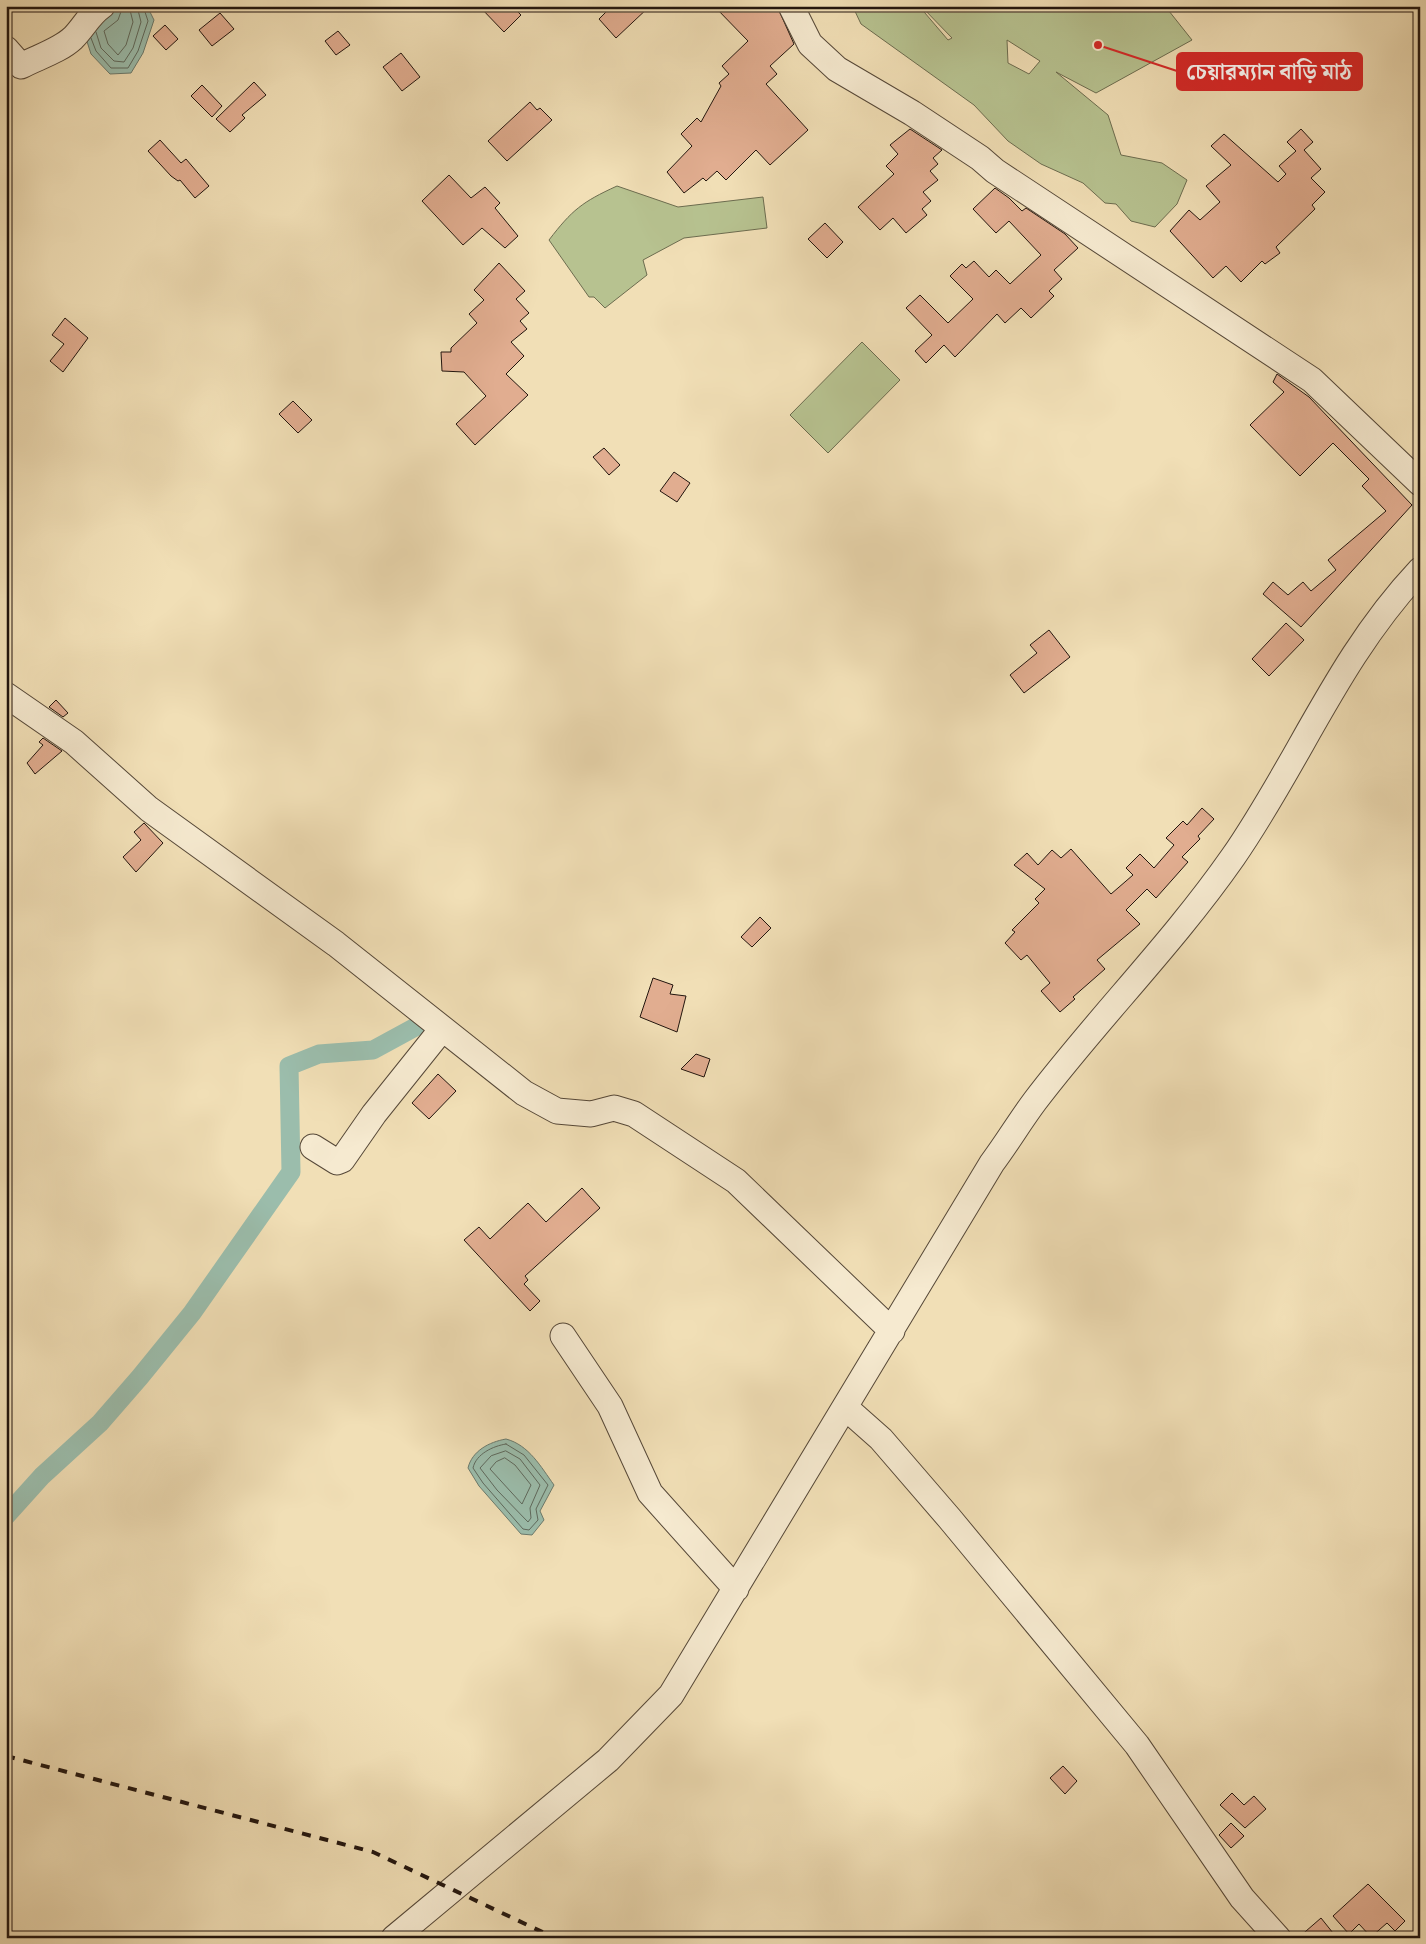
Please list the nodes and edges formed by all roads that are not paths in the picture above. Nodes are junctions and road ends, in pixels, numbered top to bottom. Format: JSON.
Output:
{"nodes":[{"id":1,"x":102,"y":6,"type":"edge"},
{"id":2,"x":791,"y":6,"type":"edge"},
{"id":3,"x":11,"y":64,"type":"edge"},
{"id":4,"x":1420,"y":483,"type":"edge"},
{"id":5,"x":1420,"y":570,"type":"edge"},
{"id":6,"x":6,"y":695,"type":"edge"},
{"id":7,"x":435,"y":1024,"type":"junction"},
{"id":8,"x":314,"y":1147,"type":"dead end"},
{"id":9,"x":892,"y":1331,"type":"junction"},
{"id":10,"x":562,"y":1336,"type":"dead end"},
{"id":11,"x":846,"y":1408,"type":"junction"},
{"id":12,"x":736,"y":1589,"type":"junction"},
{"id":13,"x":394,"y":1938,"type":"edge"},
{"id":14,"x":1278,"y":1938,"type":"edge"}],
"edges":[{"from":1,"to":3,"type":"street"},
{"from":2,"to":4,"type":"street"},
{"from":5,"to":9,"type":"street"},
{"from":6,"to":7,"type":"street"},
{"from":7,"to":8,"type":"street"},
{"from":7,"to":9,"type":"street"},
{"from":9,"to":11,"type":"street"},
{"from":10,"to":12,"type":"street"},
{"from":11,"to":12,"type":"street"},
{"from":11,"to":14,"type":"street"},
{"from":12,"to":13,"type":"street"}]}
